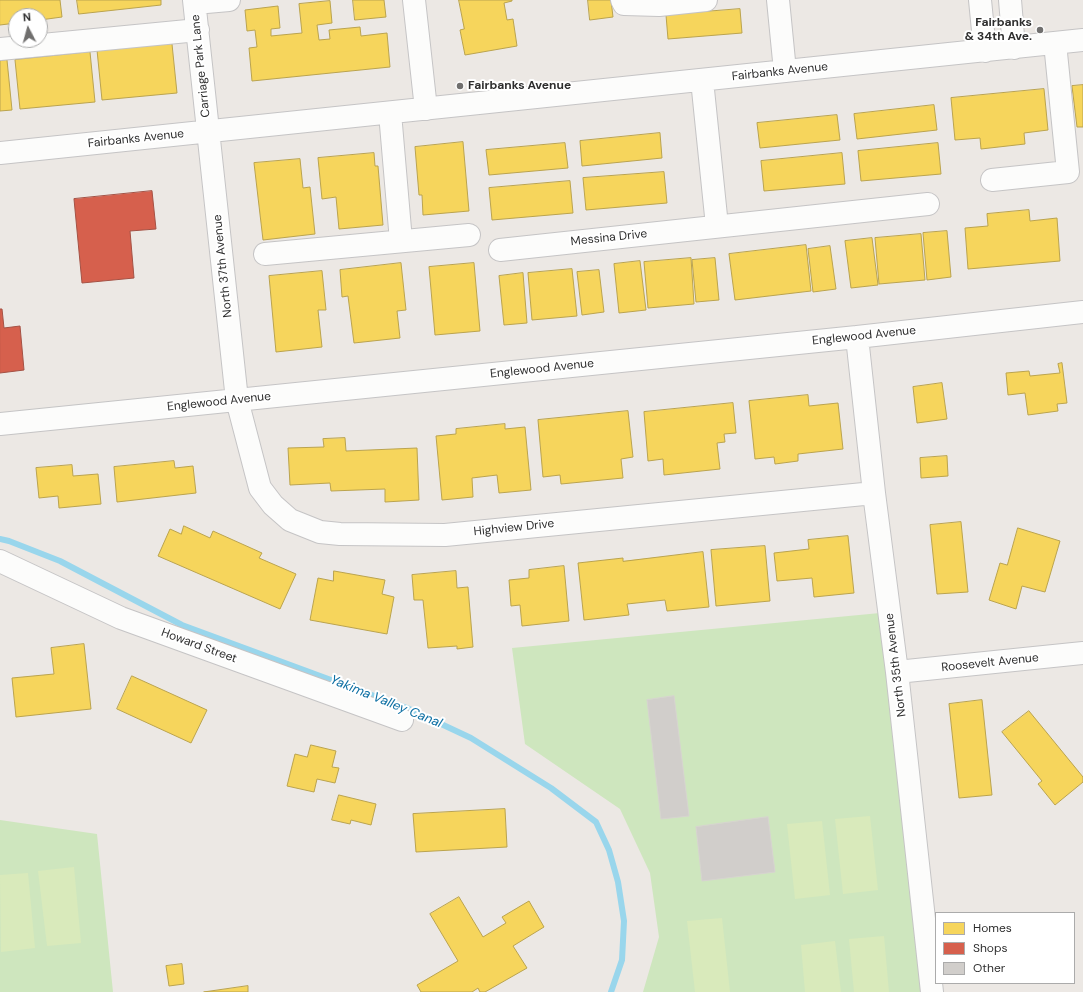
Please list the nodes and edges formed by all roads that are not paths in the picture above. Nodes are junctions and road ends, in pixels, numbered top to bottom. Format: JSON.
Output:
{"nodes":[{"id":1,"x":229,"y":0,"type":"edge"},
{"id":2,"x":414,"y":0,"type":"edge"},
{"id":3,"x":622,"y":0,"type":"edge"},
{"id":4,"x":706,"y":0,"type":"edge"},
{"id":5,"x":778,"y":0,"type":"edge"},
{"id":6,"x":980,"y":0,"type":"edge"},
{"id":7,"x":1010,"y":0,"type":"edge"},
{"id":8,"x":195,"y":2,"type":"edge"},
{"id":9,"x":198,"y":30,"type":"junction"},
{"id":10,"x":1083,"y":40,"type":"edge"},
{"id":11,"x":1055,"y":43,"type":"junction"},
{"id":12,"x":1014,"y":48,"type":"junction"},
{"id":13,"x":0,"y":49,"type":"edge"},
{"id":14,"x":985,"y":51,"type":"junction"},
{"id":15,"x":785,"y":72,"type":"junction"},
{"id":16,"x":702,"y":80,"type":"junction"},
{"id":17,"x":426,"y":109,"type":"junction"},
{"id":18,"x":390,"y":113,"type":"junction"},
{"id":19,"x":208,"y":132,"type":"junction"},
{"id":20,"x":0,"y":153,"type":"edge"},
{"id":21,"x":1075,"y":171,"type":"edge"},
{"id":22,"x":992,"y":180,"type":"dead end"},
{"id":23,"x":928,"y":204,"type":"dead end"},
{"id":24,"x":717,"y":226,"type":"junction"},
{"id":25,"x":469,"y":235,"type":"dead end"},
{"id":26,"x":401,"y":242,"type":"junction"},
{"id":27,"x":500,"y":250,"type":"dead end"},
{"id":28,"x":265,"y":254,"type":"dead end"},
{"id":29,"x":1083,"y":312,"type":"edge"},
{"id":30,"x":857,"y":338,"type":"junction"},
{"id":31,"x":237,"y":400,"type":"junction"},
{"id":32,"x":0,"y":424,"type":"edge"},
{"id":33,"x":874,"y":493,"type":"junction"},
{"id":34,"x":0,"y":562,"type":"edge"},
{"id":35,"x":1083,"y":653,"type":"edge"},
{"id":36,"x":898,"y":672,"type":"junction"},
{"id":37,"x":402,"y":720,"type":"dead end"},
{"id":38,"x":932,"y":992,"type":"edge"}],
"edges":[{"from":1,"to":8,"type":"street"},
{"from":2,"to":17,"type":"street"},
{"from":3,"to":4,"type":"street"},
{"from":5,"to":15,"type":"street"},
{"from":6,"to":14,"type":"street"},
{"from":7,"to":12,"type":"street"},
{"from":8,"to":9,"type":"street","name":"Carriage Park Lane"},
{"from":9,"to":13,"type":"street"},
{"from":9,"to":19,"type":"street","name":"Carriage Park Lane"},
{"from":10,"to":11,"type":"street","name":"Fairbanks Avenue"},
{"from":11,"to":12,"type":"street","name":"Fairbanks Avenue"},
{"from":11,"to":21,"type":"street"},
{"from":12,"to":14,"type":"street","name":"Fairbanks Avenue"},
{"from":14,"to":15,"type":"street","name":"Fairbanks Avenue"},
{"from":15,"to":16,"type":"street","name":"Fairbanks Avenue"},
{"from":16,"to":17,"type":"street","name":"Fairbanks Avenue"},
{"from":16,"to":24,"type":"street"},
{"from":17,"to":18,"type":"street","name":"Fairbanks Avenue"},
{"from":18,"to":19,"type":"street","name":"Fairbanks Avenue"},
{"from":18,"to":26,"type":"street"},
{"from":19,"to":20,"type":"street","name":"Fairbanks Avenue"},
{"from":19,"to":31,"type":"street","name":"North 37th Avenue"},
{"from":21,"to":22,"type":"street"},
{"from":23,"to":24,"type":"street","name":"Messina Drive"},
{"from":24,"to":27,"type":"street","name":"Messina Drive"},
{"from":25,"to":26,"type":"street"},
{"from":26,"to":28,"type":"street"},
{"from":29,"to":30,"type":"street","name":"Englewood Avenue"},
{"from":30,"to":31,"type":"street","name":"Englewood Avenue"},
{"from":30,"to":33,"type":"street","name":"North 35th Avenue"},
{"from":31,"to":32,"type":"street","name":"Englewood Avenue"},
{"from":31,"to":33,"type":"street","name":"Highview Drive"},
{"from":33,"to":36,"type":"street","name":"North 35th Avenue"},
{"from":34,"to":37,"type":"street","name":"Howard Street"},
{"from":35,"to":36,"type":"street","name":"Roosevelt Avenue"},
{"from":36,"to":38,"type":"street","name":"North 35th Avenue"}]}
